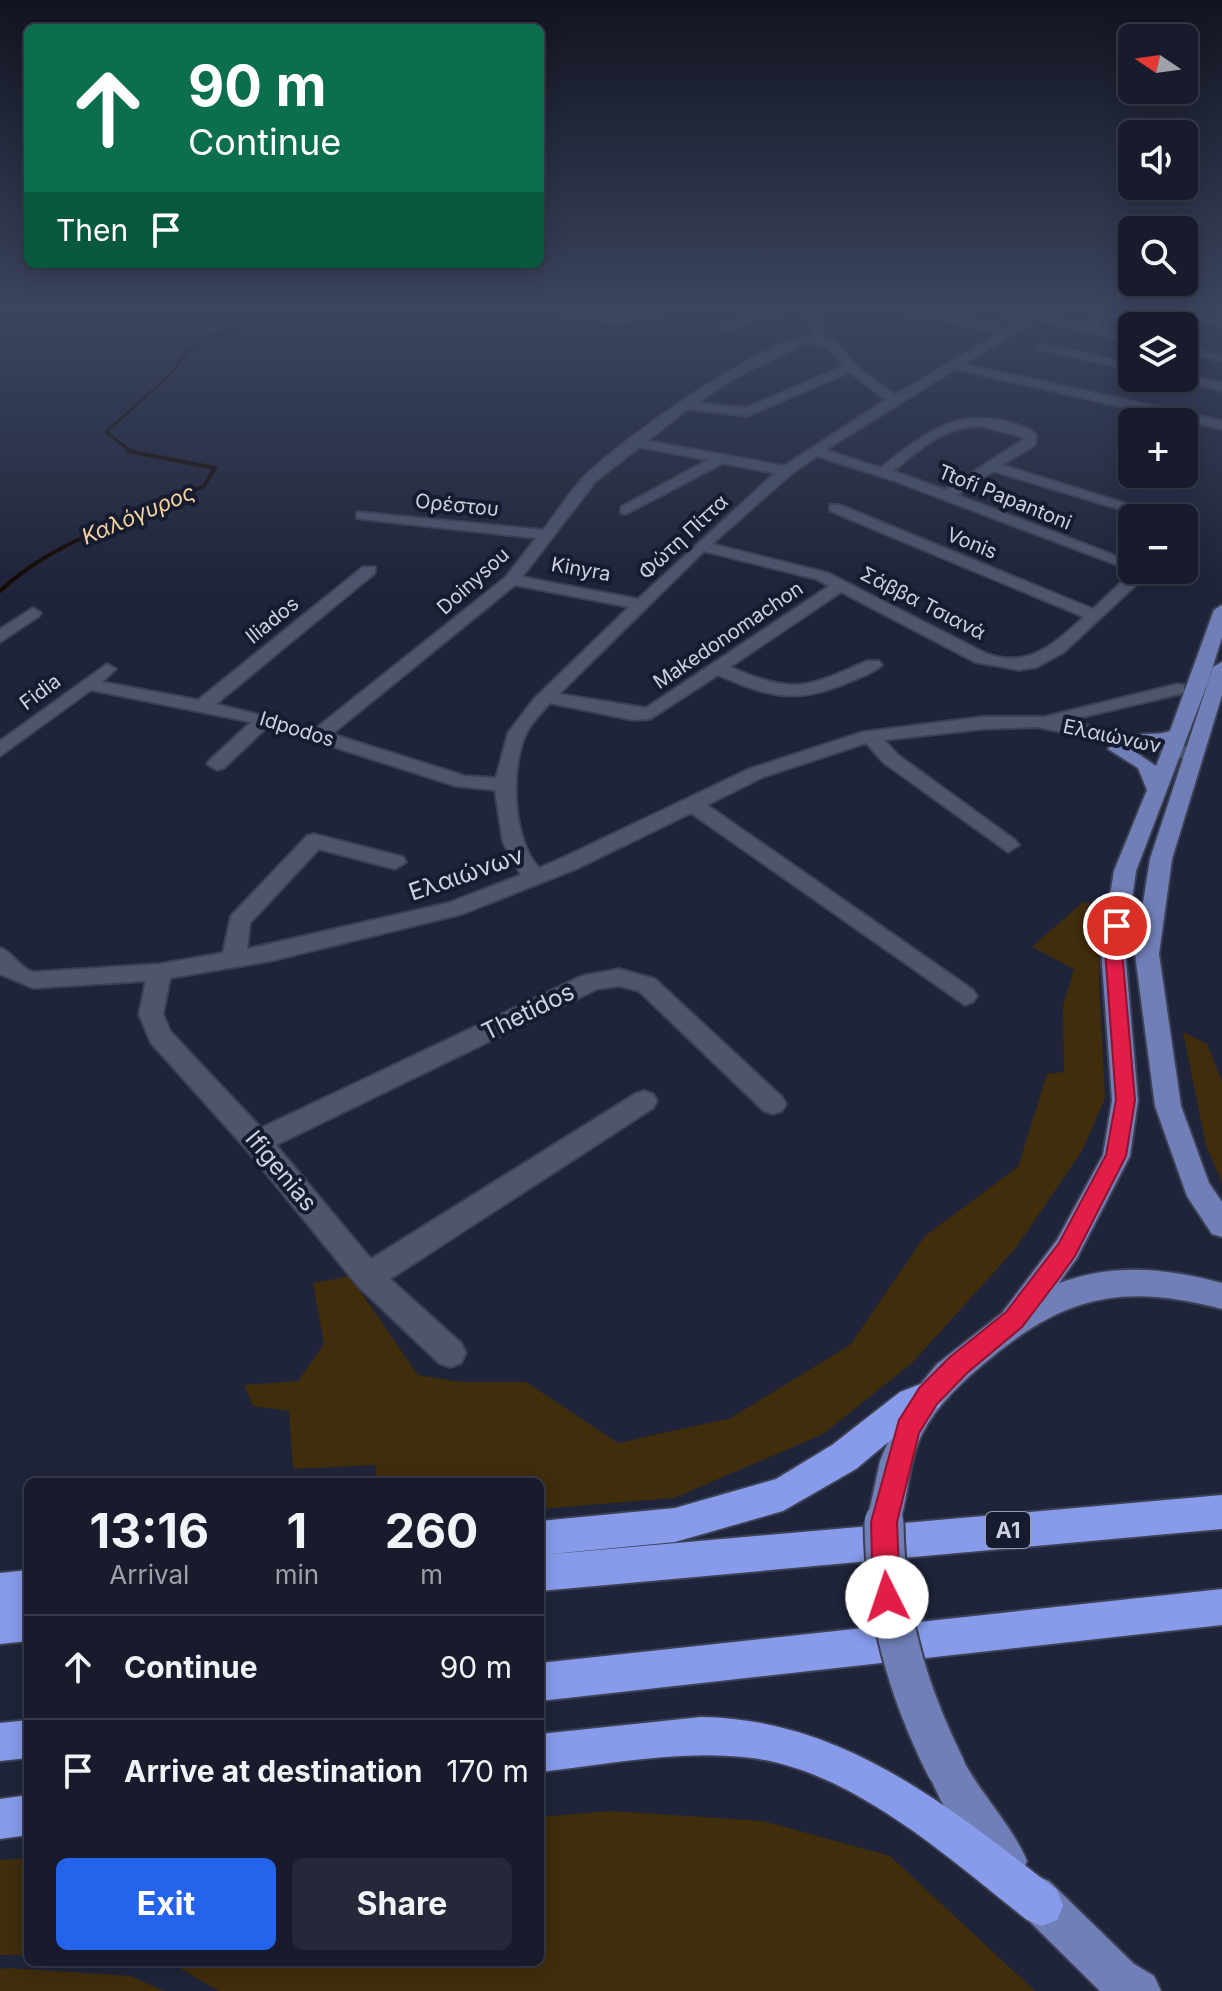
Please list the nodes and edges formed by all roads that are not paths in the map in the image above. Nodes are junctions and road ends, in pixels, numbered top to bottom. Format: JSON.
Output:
{"nodes":[{"id":1,"x":690,"y":402,"type":"edge"},
{"id":2,"x":770,"y":402,"type":"edge"},
{"id":3,"x":891,"y":402,"type":"edge"},
{"id":4,"x":1110,"y":402,"type":"edge"},
{"id":5,"x":685,"y":405,"type":"junction"},
{"id":6,"x":1222,"y":425,"type":"edge"},
{"id":7,"x":639,"y":443,"type":"junction"},
{"id":8,"x":817,"y":452,"type":"junction"},
{"id":9,"x":724,"y":457,"type":"junction"},
{"id":10,"x":993,"y":467,"type":"junction"},
{"id":11,"x":786,"y":471,"type":"junction"},
{"id":12,"x":885,"y":471,"type":"junction"},
{"id":13,"x":947,"y":495,"type":"junction"},
{"id":14,"x":1118,"y":504,"type":"edge"},
{"id":15,"x":835,"y":508,"type":"dead end"},
{"id":16,"x":626,"y":510,"type":"dead end"},
{"id":17,"x":362,"y":515,"type":"dead end"},
{"id":18,"x":548,"y":535,"type":"junction"},
{"id":19,"x":701,"y":546,"type":"junction"},
{"id":20,"x":1118,"y":562,"type":"edge"},
{"id":21,"x":369,"y":570,"type":"dead end"},
{"id":22,"x":512,"y":580,"type":"junction"},
{"id":23,"x":1127,"y":584,"type":"edge"},
{"id":24,"x":839,"y":586,"type":"junction"},
{"id":25,"x":641,"y":604,"type":"junction"},
{"id":26,"x":1222,"y":610,"type":"edge"},
{"id":27,"x":33,"y":613,"type":"dead end"},
{"id":28,"x":1094,"y":615,"type":"junction"},
{"id":29,"x":0,"y":637,"type":"edge"},
{"id":30,"x":873,"y":665,"type":"dead end"},
{"id":31,"x":1222,"y":667,"type":"edge"},
{"id":32,"x":107,"y":669,"type":"dead end"},
{"id":33,"x":718,"y":669,"type":"junction"},
{"id":34,"x":87,"y":684,"type":"junction"},
{"id":35,"x":1178,"y":689,"type":"dead end"},
{"id":36,"x":545,"y":697,"type":"junction"},
{"id":37,"x":203,"y":705,"type":"junction"},
{"id":38,"x":265,"y":719,"type":"junction"},
{"id":39,"x":1038,"y":721,"type":"junction"},
{"id":40,"x":936,"y":727,"type":"junction"},
{"id":41,"x":319,"y":735,"type":"junction"},
{"id":42,"x":870,"y":736,"type":"junction"},
{"id":43,"x":1125,"y":744,"type":"junction"},
{"id":44,"x":0,"y":750,"type":"edge"},
{"id":45,"x":1179,"y":753,"type":"junction"},
{"id":46,"x":217,"y":764,"type":"dead end"},
{"id":47,"x":504,"y":785,"type":"junction"},
{"id":48,"x":1156,"y":789,"type":"junction"},
{"id":49,"x":692,"y":804,"type":"junction"},
{"id":50,"x":1008,"y":845,"type":"dead end"},
{"id":51,"x":395,"y":862,"type":"dead end"},
{"id":52,"x":536,"y":878,"type":"junction"},
{"id":53,"x":0,"y":956,"type":"edge"},
{"id":54,"x":234,"y":959,"type":"junction"},
{"id":55,"x":160,"y":972,"type":"junction"},
{"id":56,"x":965,"y":996,"type":"dead end"},
{"id":57,"x":644,"y":1101,"type":"dead end"},
{"id":58,"x":773,"y":1104,"type":"dead end"},
{"id":59,"x":257,"y":1142,"type":"junction"},
{"id":60,"x":1222,"y":1225,"type":"edge"},
{"id":61,"x":368,"y":1277,"type":"junction"},
{"id":62,"x":1222,"y":1296,"type":"edge"},
{"id":63,"x":1014,"y":1320,"type":"junction"},
{"id":64,"x":450,"y":1353,"type":"dead end"},
{"id":65,"x":928,"y":1396,"type":"junction"},
{"id":66,"x":1222,"y":1512,"type":"edge"},
{"id":67,"x":544,"y":1538,"type":"edge"},
{"id":68,"x":544,"y":1573,"type":"edge"},
{"id":69,"x":24,"y":1588,"type":"edge"},
{"id":70,"x":0,"y":1591,"type":"edge"},
{"id":71,"x":1222,"y":1607,"type":"edge"},
{"id":72,"x":24,"y":1623,"type":"edge"},
{"id":73,"x":0,"y":1626,"type":"edge"},
{"id":74,"x":544,"y":1682,"type":"edge"},
{"id":75,"x":24,"y":1739,"type":"edge"},
{"id":76,"x":0,"y":1742,"type":"edge"},
{"id":77,"x":544,"y":1753,"type":"edge"},
{"id":78,"x":24,"y":1816,"type":"edge"},
{"id":79,"x":0,"y":1819,"type":"edge"},
{"id":80,"x":1042,"y":1905,"type":"junction"},
{"id":81,"x":1128,"y":1987,"type":"edge"}],
"edges":[{"from":1,"to":5,"type":"street","name":"Doinysou"},
{"from":2,"to":5,"type":"street"},
{"from":3,"to":8,"type":"street","name":"Φώτη Πίττα"},
{"from":4,"to":6,"type":"street"},
{"from":5,"to":7,"type":"street","name":"Doinysou"},
{"from":7,"to":9,"type":"street"},
{"from":7,"to":18,"type":"street","name":"Doinysou"},
{"from":8,"to":11,"type":"street","name":"Φώτη Πίττα"},
{"from":8,"to":12,"type":"street","name":"Ttofi Papantoni"},
{"from":9,"to":11,"type":"street"},
{"from":9,"to":16,"type":"street"},
{"from":10,"to":12,"type":"street"},
{"from":10,"to":13,"type":"street"},
{"from":10,"to":14,"type":"street"},
{"from":11,"to":19,"type":"street","name":"Φώτη Πίττα"},
{"from":12,"to":13,"type":"street","name":"Ttofi Papantoni"},
{"from":13,"to":20,"type":"street","name":"Ttofi Papantoni"},
{"from":15,"to":28,"type":"street","name":"Vonis"},
{"from":17,"to":18,"type":"street","name":"Ορέστου"},
{"from":18,"to":22,"type":"street","name":"Doinysou"},
{"from":19,"to":24,"type":"street","name":"Σάββα Τσιανά"},
{"from":19,"to":25,"type":"street","name":"Φώτη Πίττα"},
{"from":21,"to":37,"type":"street","name":"Iliados"},
{"from":22,"to":25,"type":"street","name":"Kinyra"},
{"from":22,"to":41,"type":"street","name":"Doinysou"},
{"from":23,"to":28,"type":"street","name":"Σάββα Τσιανά"},
{"from":24,"to":28,"type":"street","name":"Σάββα Τσιανά"},
{"from":24,"to":33,"type":"street","name":"Makedonomachon"},
{"from":25,"to":36,"type":"street","name":"Φώτη Πίττα"},
{"from":26,"to":45,"type":"main road"},
{"from":27,"to":29,"type":"street"},
{"from":30,"to":33,"type":"street"},
{"from":31,"to":45,"type":"main road"},
{"from":32,"to":34,"type":"street","name":"Fidia"},
{"from":33,"to":36,"type":"street","name":"Makedonomachon"},
{"from":34,"to":37,"type":"street","name":"Idpodos"},
{"from":34,"to":44,"type":"street","name":"Fidia"},
{"from":35,"to":39,"type":"street"},
{"from":36,"to":47,"type":"street","name":"Φώτη Πίττα"},
{"from":37,"to":38,"type":"street","name":"Idpodos"},
{"from":38,"to":41,"type":"street","name":"Idpodos"},
{"from":38,"to":46,"type":"street"},
{"from":39,"to":40,"type":"street","name":"Ελαιώνων"},
{"from":39,"to":43,"type":"street","name":"Ελαιώνων"},
{"from":40,"to":42,"type":"street","name":"Ελαιώνων"},
{"from":40,"to":43,"type":"street","name":"Ελαιώνων"},
{"from":41,"to":47,"type":"street","name":"Idpodos"},
{"from":42,"to":49,"type":"street","name":"Ελαιώνων"},
{"from":42,"to":50,"type":"street"},
{"from":43,"to":45,"type":"street","name":"Ελαιώνων"},
{"from":43,"to":45,"type":"main road"},
{"from":43,"to":48,"type":"main road"},
{"from":45,"to":48,"type":"main road"},
{"from":45,"to":60,"type":"main road"},
{"from":47,"to":52,"type":"street","name":"Φώτη Πίττα"},
{"from":48,"to":63,"type":"main road"},
{"from":49,"to":52,"type":"street","name":"Ελαιώνων"},
{"from":49,"to":56,"type":"street"},
{"from":51,"to":54,"type":"street"},
{"from":52,"to":54,"type":"street","name":"Ελαιώνων"},
{"from":53,"to":55,"type":"street","name":"Ελαιώνων"},
{"from":54,"to":55,"type":"street","name":"Ελαιώνων"},
{"from":55,"to":59,"type":"street","name":"Ifigenias"},
{"from":57,"to":61,"type":"street"},
{"from":58,"to":59,"type":"street","name":"Thetidos"},
{"from":59,"to":61,"type":"street","name":"Ifigenias"},
{"from":61,"to":64,"type":"street","name":"Ifigenias"},
{"from":62,"to":63,"type":"main road"},
{"from":63,"to":65,"type":"main road"},
{"from":65,"to":67,"type":"highway"},
{"from":65,"to":80,"type":"main road","bridge":true},
{"from":66,"to":68,"type":"highway","number":"A1"},
{"from":69,"to":70,"type":"highway"},
{"from":71,"to":74,"type":"highway"},
{"from":72,"to":73,"type":"highway"},
{"from":75,"to":76,"type":"highway"},
{"from":77,"to":80,"type":"highway"},
{"from":78,"to":79,"type":"highway"},
{"from":80,"to":81,"type":"main road"}]}
